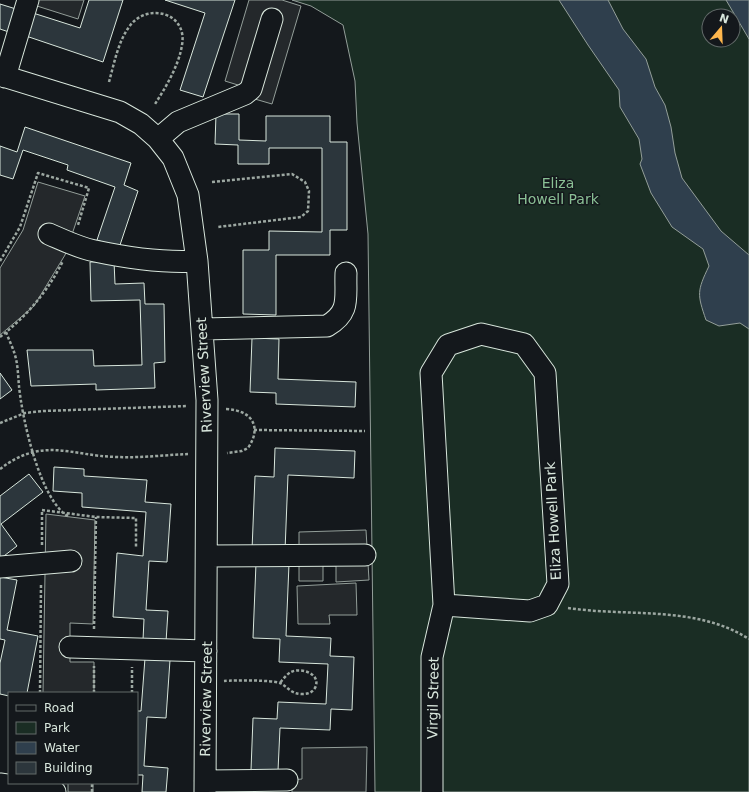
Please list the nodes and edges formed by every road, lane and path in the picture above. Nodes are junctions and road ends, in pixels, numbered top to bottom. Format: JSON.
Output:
{"nodes":[{"id":1,"x":28,"y":0,"type":"edge"},
{"id":2,"x":272,"y":19,"type":"dead end"},
{"id":3,"x":2,"y":76,"type":"edge"},
{"id":4,"x":109,"y":82,"type":"dead end"},
{"id":5,"x":155,"y":104,"type":"dead end"},
{"id":6,"x":158,"y":139,"type":"junction"},
{"id":7,"x":212,"y":182,"type":"dead end"},
{"id":8,"x":218,"y":227,"type":"dead end"},
{"id":9,"x":76,"y":230,"type":"dead end"},
{"id":10,"x":48,"y":234,"type":"dead end"},
{"id":11,"x":66,"y":254,"type":"dead end"},
{"id":12,"x":197,"y":260,"type":"junction"},
{"id":13,"x":0,"y":261,"type":"edge"},
{"id":14,"x":346,"y":273,"type":"dead end"},
{"id":15,"x":203,"y":329,"type":"junction"},
{"id":16,"x":6,"y":332,"type":"junction"},
{"id":17,"x":0,"y":337,"type":"edge"},
{"id":18,"x":193,"y":406,"type":"dead end"},
{"id":19,"x":232,"y":409,"type":"dead end"},
{"id":20,"x":24,"y":413,"type":"junction"},
{"id":21,"x":0,"y":423,"type":"edge"},
{"id":22,"x":254,"y":430,"type":"junction"},
{"id":23,"x":365,"y":430,"type":"dead end"},
{"id":24,"x":32,"y":451,"type":"junction"},
{"id":25,"x":223,"y":453,"type":"dead end"},
{"id":26,"x":192,"y":454,"type":"dead end"},
{"id":27,"x":0,"y":469,"type":"edge"},
{"id":28,"x":61,"y":513,"type":"junction"},
{"id":29,"x":69,"y":517,"type":"dead end"},
{"id":30,"x":96,"y":517,"type":"junction"},
{"id":31,"x":136,"y":548,"type":"dead end"},
{"id":32,"x":42,"y":550,"type":"dead end"},
{"id":33,"x":365,"y":555,"type":"dead end"},
{"id":34,"x":207,"y":556,"type":"junction"},
{"id":35,"x":71,"y":561,"type":"dead end"},
{"id":36,"x":0,"y":567,"type":"edge"},
{"id":37,"x":41,"y":583,"type":"dead end"},
{"id":38,"x":444,"y":605,"type":"junction"},
{"id":39,"x":547,"y":605,"type":"junction"},
{"id":40,"x":94,"y":633,"type":"dead end"},
{"id":41,"x":749,"y":639,"type":"edge"},
{"id":42,"x":70,"y":647,"type":"dead end"},
{"id":43,"x":206,"y":651,"type":"junction"},
{"id":44,"x":94,"y":662,"type":"dead end"},
{"id":45,"x":132,"y":663,"type":"dead end"},
{"id":46,"x":206,"y":681,"type":"junction"},
{"id":47,"x":280,"y":683,"type":"junction"},
{"id":48,"x":40,"y":692,"type":"edge"},
{"id":49,"x":94,"y":692,"type":"edge"},
{"id":50,"x":132,"y":692,"type":"edge"},
{"id":51,"x":287,"y":780,"type":"dead end"},
{"id":52,"x":0,"y":784,"type":"edge"},
{"id":53,"x":205,"y":787,"type":"edge"},
{"id":54,"x":22,"y":790,"type":"edge"},
{"id":55,"x":55,"y":792,"type":"edge"},
{"id":56,"x":432,"y":792,"type":"edge"}],
"edges":[{"from":1,"to":3,"type":"street"},
{"from":2,"to":6,"type":"street"},
{"from":3,"to":6,"type":"street","name":"Riverview Street"},
{"from":4,"to":5,"type":"path"},
{"from":6,"to":12,"type":"street","name":"Riverview Street"},
{"from":7,"to":8,"type":"path"},
{"from":9,"to":13,"type":"path"},
{"from":10,"to":12,"type":"street"},
{"from":11,"to":16,"type":"path"},
{"from":12,"to":15,"type":"street","name":"Riverview Street"},
{"from":14,"to":15,"type":"street"},
{"from":15,"to":34,"type":"street","name":"Riverview Street"},
{"from":16,"to":17,"type":"path"},
{"from":16,"to":20,"type":"path"},
{"from":18,"to":20,"type":"path"},
{"from":19,"to":22,"type":"path"},
{"from":20,"to":21,"type":"path"},
{"from":20,"to":24,"type":"path"},
{"from":22,"to":23,"type":"path"},
{"from":22,"to":25,"type":"path"},
{"from":24,"to":26,"type":"path"},
{"from":24,"to":27,"type":"path"},
{"from":24,"to":28,"type":"path"},
{"from":28,"to":29,"type":"path"},
{"from":28,"to":30,"type":"path"},
{"from":28,"to":32,"type":"path"},
{"from":30,"to":31,"type":"path"},
{"from":30,"to":40,"type":"path"},
{"from":33,"to":34,"type":"street"},
{"from":34,"to":43,"type":"street","name":"Riverview Street"},
{"from":35,"to":36,"type":"street"},
{"from":37,"to":48,"type":"path"},
{"from":38,"to":39,"type":"street"},
{"from":38,"to":39,"type":"street","name":"Eliza Howell Park"},
{"from":38,"to":56,"type":"street","name":"Virgil Street"},
{"from":39,"to":41,"type":"path"},
{"from":42,"to":43,"type":"street"},
{"from":43,"to":46,"type":"street","name":"Riverview Street"},
{"from":44,"to":49,"type":"path"},
{"from":45,"to":50,"type":"path"},
{"from":46,"to":47,"type":"path"},
{"from":46,"to":53,"type":"street","name":"Riverview Street"},
{"from":47,"to":47,"type":"path"},
{"from":51,"to":53,"type":"street"},
{"from":52,"to":54,"type":"street"},
{"from":54,"to":55,"type":"street"}]}
